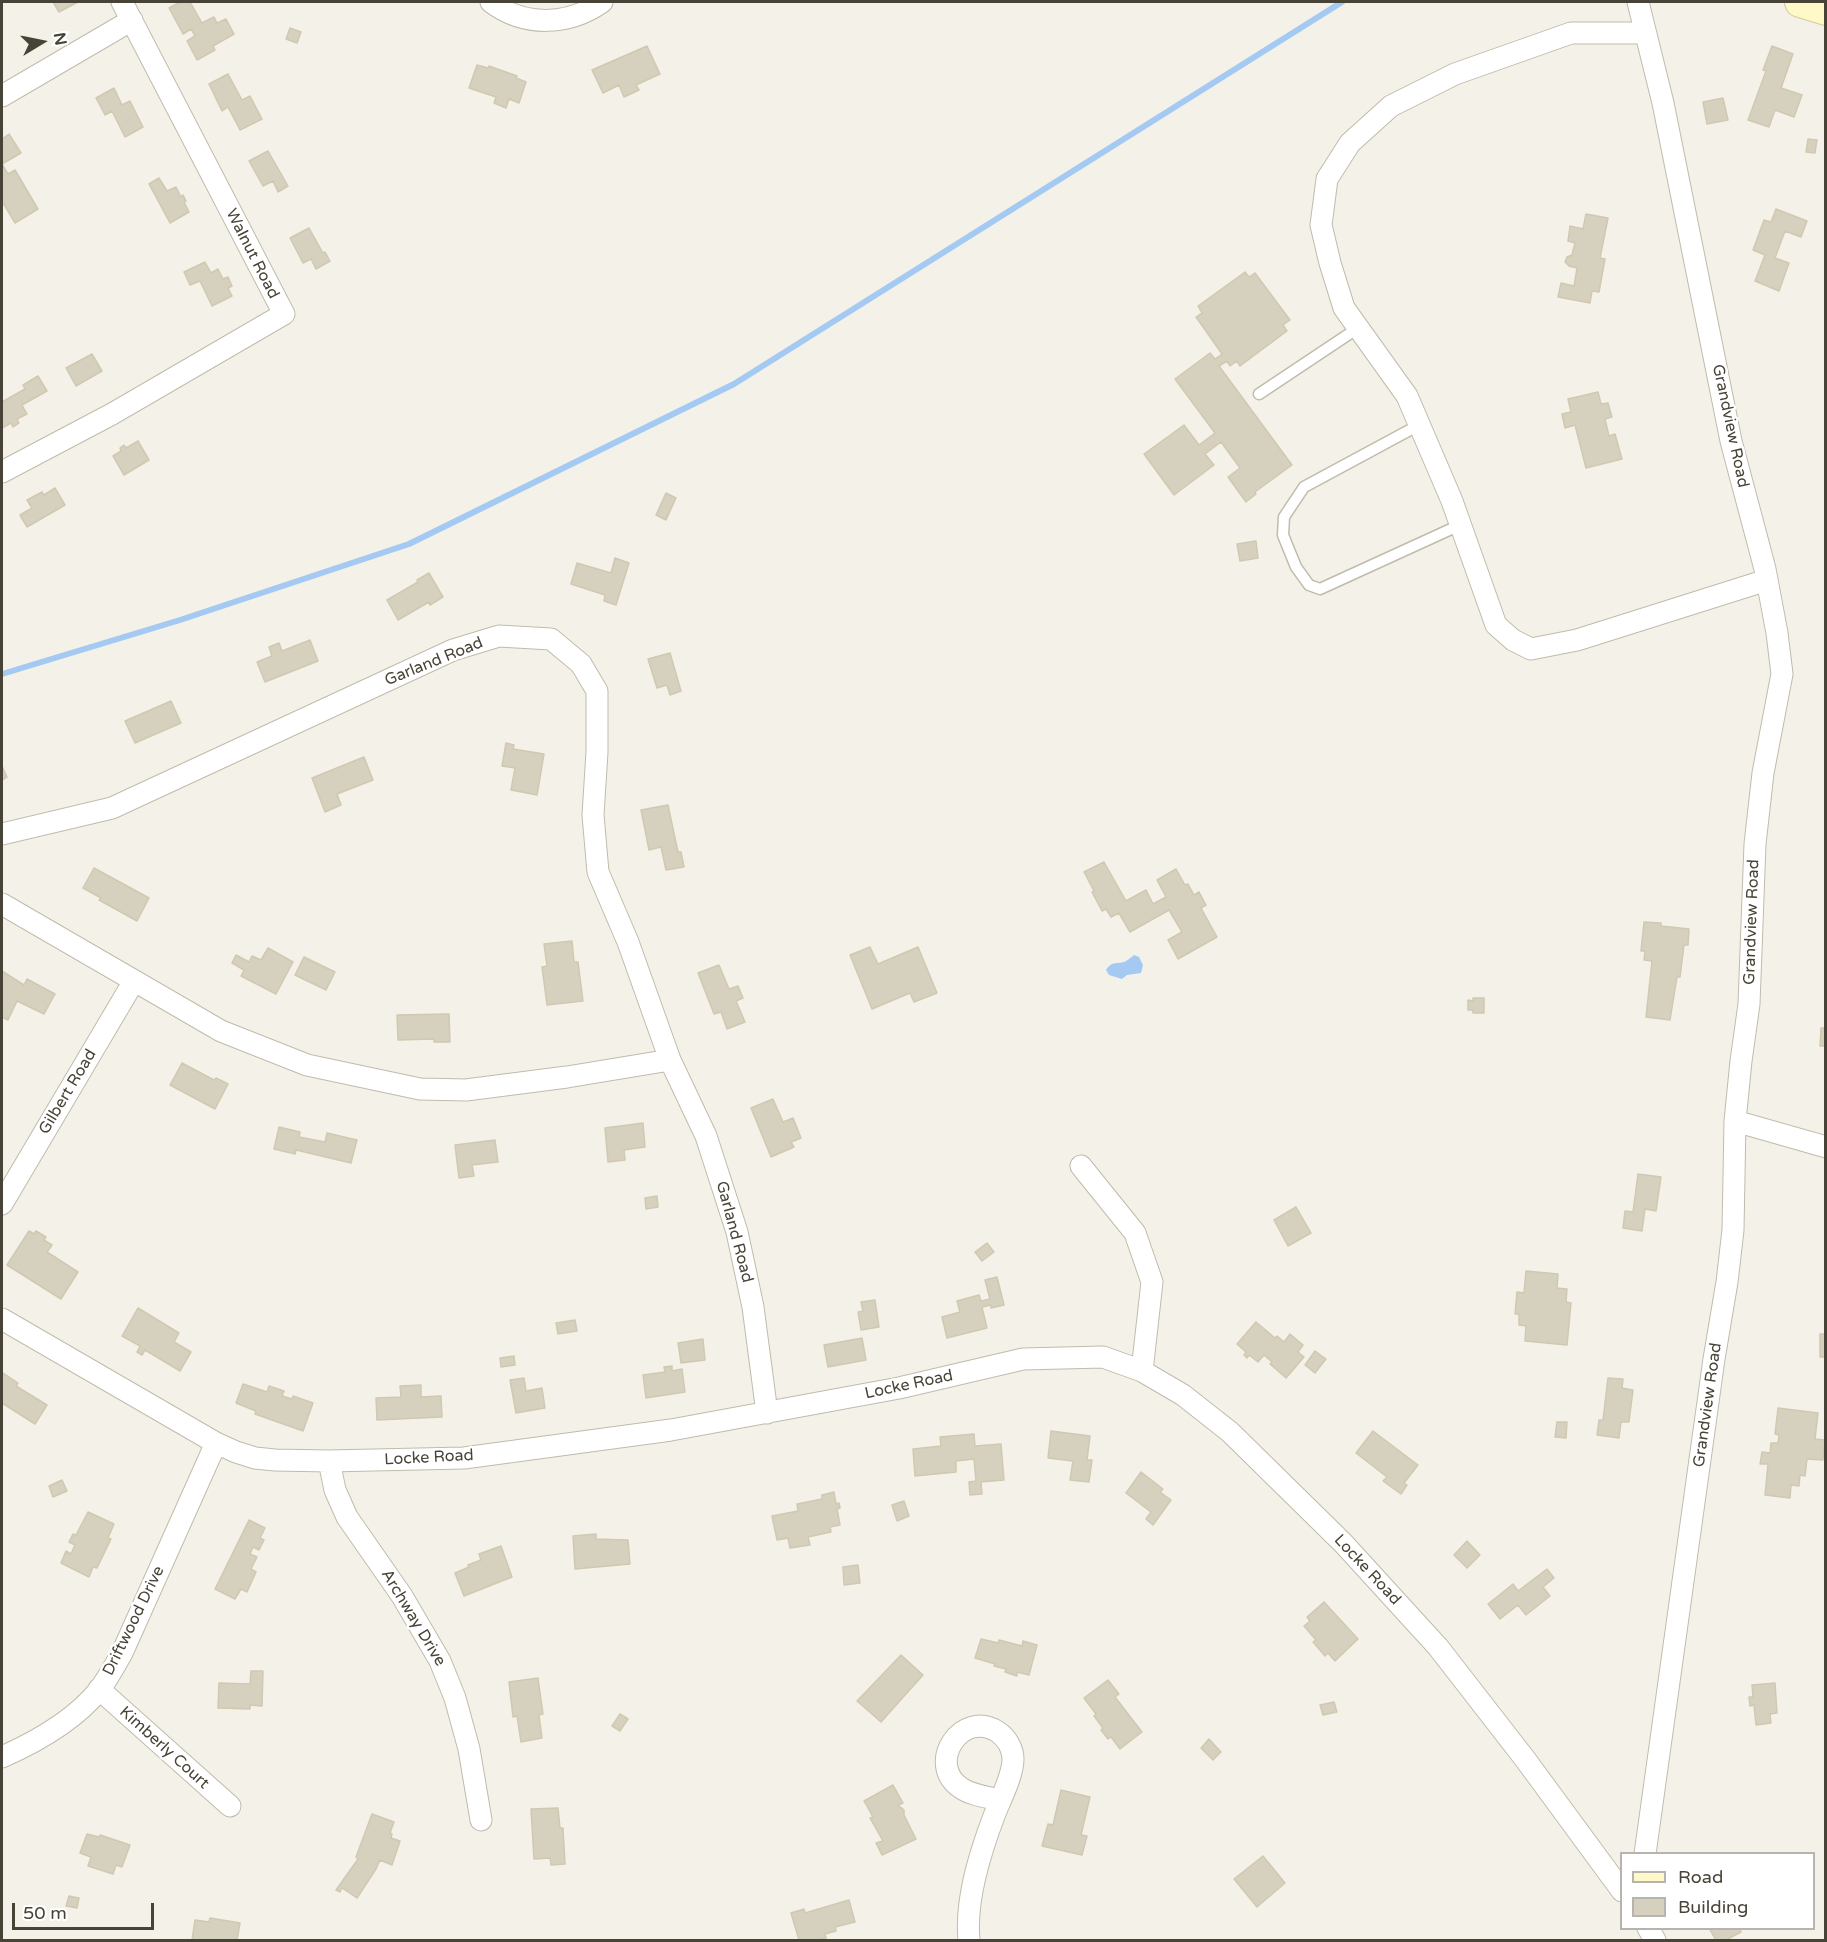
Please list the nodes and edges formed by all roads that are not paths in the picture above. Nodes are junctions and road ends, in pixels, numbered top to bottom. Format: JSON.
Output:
{"nodes":[{"id":1,"x":490,"y":2,"type":"edge"},
{"id":2,"x":602,"y":2,"type":"edge"},
{"id":3,"x":1638,"y":2,"type":"edge"},
{"id":4,"x":1800,"y":2,"type":"edge"},
{"id":5,"x":1826,"y":10,"type":"edge"},
{"id":6,"x":127,"y":11,"type":"edge"},
{"id":7,"x":1645,"y":33,"type":"junction"},
{"id":8,"x":2,"y":96,"type":"edge"},
{"id":9,"x":1358,"y":328,"type":"junction"},
{"id":10,"x":1259,"y":394,"type":"dead end"},
{"id":11,"x":1419,"y":425,"type":"junction"},
{"id":12,"x":2,"y":472,"type":"edge"},
{"id":13,"x":1460,"y":525,"type":"junction"},
{"id":14,"x":1767,"y":580,"type":"junction"},
{"id":15,"x":2,"y":834,"type":"edge"},
{"id":16,"x":2,"y":904,"type":"edge"},
{"id":17,"x":134,"y":981,"type":"junction"},
{"id":18,"x":670,"y":1059,"type":"junction"},
{"id":19,"x":1736,"y":1121,"type":"junction"},
{"id":20,"x":1826,"y":1147,"type":"edge"},
{"id":21,"x":1082,"y":1166,"type":"dead end"},
{"id":22,"x":2,"y":1204,"type":"edge"},
{"id":23,"x":2,"y":1319,"type":"edge"},
{"id":24,"x":1142,"y":1371,"type":"junction"},
{"id":25,"x":767,"y":1413,"type":"junction"},
{"id":26,"x":216,"y":1443,"type":"junction"},
{"id":27,"x":329,"y":1461,"type":"junction"},
{"id":28,"x":99,"y":1689,"type":"junction"},
{"id":29,"x":2,"y":1757,"type":"edge"},
{"id":30,"x":1000,"y":1800,"type":"dead end"},
{"id":31,"x":230,"y":1806,"type":"dead end"},
{"id":32,"x":481,"y":1820,"type":"dead end"},
{"id":33,"x":1646,"y":1852,"type":"edge"},
{"id":34,"x":1620,"y":1888,"type":"edge"},
{"id":35,"x":969,"y":1941,"type":"edge"}],
"edges":[{"from":1,"to":2,"type":"street"},
{"from":3,"to":7,"type":"street","name":"Grandview Road"},
{"from":4,"to":5,"type":"main road"},
{"from":6,"to":8,"type":"street"},
{"from":6,"to":12,"type":"street","name":"Walnut Road"},
{"from":7,"to":9,"type":"street"},
{"from":7,"to":14,"type":"street","name":"Grandview Road"},
{"from":9,"to":10,"type":"lane"},
{"from":9,"to":11,"type":"street"},
{"from":11,"to":13,"type":"street"},
{"from":11,"to":13,"type":"lane"},
{"from":13,"to":14,"type":"street"},
{"from":14,"to":19,"type":"street","name":"Grandview Road"},
{"from":15,"to":18,"type":"street","name":"Garland Road"},
{"from":16,"to":17,"type":"street"},
{"from":17,"to":18,"type":"street"},
{"from":17,"to":22,"type":"street","name":"Gilbert Road"},
{"from":18,"to":25,"type":"street","name":"Garland Road"},
{"from":19,"to":20,"type":"street"},
{"from":19,"to":33,"type":"street","name":"Grandview Road"},
{"from":21,"to":24,"type":"street"},
{"from":23,"to":26,"type":"street","name":"Locke Road"},
{"from":24,"to":25,"type":"street","name":"Locke Road"},
{"from":24,"to":34,"type":"street","name":"Locke Road"},
{"from":25,"to":27,"type":"street","name":"Locke Road"},
{"from":26,"to":27,"type":"street","name":"Locke Road"},
{"from":26,"to":28,"type":"street","name":"Driftwood Drive"},
{"from":27,"to":32,"type":"street","name":"Archway Drive"},
{"from":28,"to":29,"type":"street","name":"Driftwood Drive"},
{"from":28,"to":31,"type":"street","name":"Kimberly Court"},
{"from":30,"to":35,"type":"street"}]}
